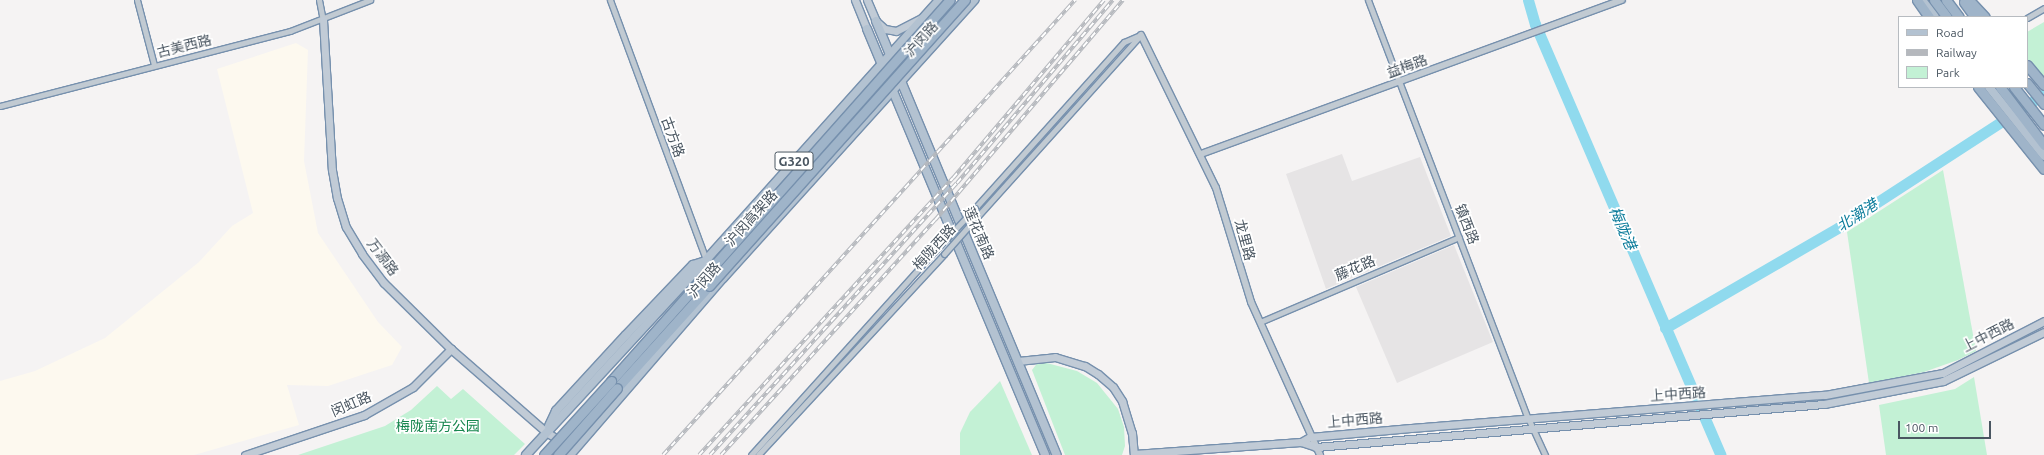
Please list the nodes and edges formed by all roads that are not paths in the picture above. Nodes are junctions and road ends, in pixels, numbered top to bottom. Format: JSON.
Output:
{"nodes":[{"id":1,"x":137,"y":0,"type":"edge"},
{"id":2,"x":319,"y":0,"type":"edge"},
{"id":3,"x":370,"y":0,"type":"edge"},
{"id":4,"x":610,"y":0,"type":"edge"},
{"id":5,"x":855,"y":0,"type":"edge"},
{"id":6,"x":867,"y":0,"type":"edge"},
{"id":7,"x":939,"y":0,"type":"edge"},
{"id":8,"x":950,"y":0,"type":"edge"},
{"id":9,"x":965,"y":0,"type":"edge"},
{"id":10,"x":974,"y":0,"type":"edge"},
{"id":11,"x":1368,"y":0,"type":"edge"},
{"id":12,"x":1917,"y":0,"type":"edge"},
{"id":13,"x":1922,"y":0,"type":"edge"},
{"id":14,"x":1932,"y":0,"type":"edge"},
{"id":15,"x":1946,"y":0,"type":"edge"},
{"id":16,"x":1963,"y":0,"type":"edge"},
{"id":17,"x":1969,"y":0,"type":"edge"},
{"id":18,"x":1618,"y":1,"type":"edge"},
{"id":19,"x":2044,"y":8,"type":"edge"},
{"id":20,"x":924,"y":16,"type":"junction"},
{"id":21,"x":1928,"y":16,"type":"edge"},
{"id":22,"x":1934,"y":16,"type":"edge"},
{"id":23,"x":1935,"y":16,"type":"edge"},
{"id":24,"x":1945,"y":16,"type":"edge"},
{"id":25,"x":1958,"y":16,"type":"edge"},
{"id":26,"x":1974,"y":16,"type":"edge"},
{"id":27,"x":1984,"y":16,"type":"edge"},
{"id":28,"x":2028,"y":17,"type":"edge"},
{"id":29,"x":323,"y":20,"type":"junction"},
{"id":30,"x":876,"y":20,"type":"junction"},
{"id":31,"x":867,"y":29,"type":"joint"},
{"id":32,"x":1141,"y":35,"type":"junction"},
{"id":33,"x":891,"y":52,"type":"junction"},
{"id":34,"x":883,"y":62,"type":"junction"},
{"id":35,"x":2028,"y":65,"type":"edge"},
{"id":36,"x":154,"y":66,"type":"junction"},
{"id":37,"x":901,"y":81,"type":"junction"},
{"id":38,"x":1399,"y":82,"type":"junction"},
{"id":39,"x":2028,"y":84,"type":"edge"},
{"id":40,"x":2044,"y":85,"type":"edge"},
{"id":41,"x":1979,"y":88,"type":"edge"},
{"id":42,"x":1990,"y":88,"type":"edge"},
{"id":43,"x":2000,"y":88,"type":"edge"},
{"id":44,"x":2001,"y":88,"type":"edge"},
{"id":45,"x":2015,"y":88,"type":"edge"},
{"id":46,"x":2020,"y":88,"type":"edge"},
{"id":47,"x":893,"y":90,"type":"junction"},
{"id":48,"x":2004,"y":100,"type":"junction"},
{"id":49,"x":2044,"y":104,"type":"edge"},
{"id":50,"x":0,"y":106,"type":"edge"},
{"id":51,"x":2044,"y":120,"type":"edge"},
{"id":52,"x":2018,"y":125,"type":"junction"},
{"id":53,"x":2044,"y":125,"type":"edge"},
{"id":54,"x":2044,"y":145,"type":"edge"},
{"id":55,"x":2044,"y":149,"type":"edge"},
{"id":56,"x":1201,"y":154,"type":"junction"},
{"id":57,"x":2044,"y":156,"type":"edge"},
{"id":58,"x":2044,"y":169,"type":"edge"},
{"id":59,"x":1459,"y":237,"type":"junction"},
{"id":60,"x":706,"y":260,"type":"junction"},
{"id":61,"x":722,"y":278,"type":"junction"},
{"id":62,"x":2044,"y":321,"type":"edge"},
{"id":63,"x":1260,"y":322,"type":"junction"},
{"id":64,"x":2044,"y":332,"type":"edge"},
{"id":65,"x":451,"y":349,"type":"junction"},
{"id":66,"x":1018,"y":361,"type":"junction"},
{"id":67,"x":1528,"y":418,"type":"junction"},
{"id":68,"x":1533,"y":428,"type":"junction"},
{"id":69,"x":546,"y":432,"type":"junction"},
{"id":70,"x":1310,"y":437,"type":"junction"},
{"id":71,"x":1301,"y":442,"type":"junction"},
{"id":72,"x":1316,"y":447,"type":"junction"},
{"id":73,"x":572,"y":452,"type":"edge"},
{"id":74,"x":245,"y":455,"type":"edge"},
{"id":75,"x":526,"y":455,"type":"edge"},
{"id":76,"x":544,"y":455,"type":"edge"},
{"id":77,"x":558,"y":455,"type":"edge"},
{"id":78,"x":751,"y":455,"type":"edge"},
{"id":79,"x":758,"y":455,"type":"edge"},
{"id":80,"x":1045,"y":455,"type":"edge"},
{"id":81,"x":1057,"y":455,"type":"edge"},
{"id":82,"x":1134,"y":455,"type":"edge"},
{"id":83,"x":1320,"y":455,"type":"edge"},
{"id":84,"x":1546,"y":455,"type":"edge"}],
"edges":[{"from":1,"to":36,"type":"street"},
{"from":2,"to":29,"type":"street","name":"万源路"},
{"from":3,"to":29,"type":"street","name":"古美西路"},
{"from":4,"to":60,"type":"street","name":"古方路"},
{"from":5,"to":31,"type":"main road"},
{"from":6,"to":30,"type":"main road"},
{"from":7,"to":20,"type":"main road","name":"沪闵路","number":"G320"},
{"from":8,"to":76,"type":"highway","name":"沪闵高架路","bridge":true},
{"from":9,"to":77,"type":"highway","name":"沪闵高架路","bridge":true},
{"from":10,"to":37,"type":"main road","name":"沪闵路","number":"G320"},
{"from":11,"to":38,"type":"street","name":"镇西路"},
{"from":12,"to":21,"type":"highway"},
{"from":13,"to":22,"type":"main road"},
{"from":14,"to":23,"type":"main road"},
{"from":14,"to":24,"type":"highway"},
{"from":15,"to":25,"type":"highway"},
{"from":16,"to":26,"type":"highway"},
{"from":17,"to":27,"type":"highway"},
{"from":18,"to":38,"type":"street","name":"益梅路"},
{"from":19,"to":28,"type":"street"},
{"from":20,"to":30,"type":"main road"},
{"from":20,"to":33,"type":"main road","name":"沪闵路","number":"G320"},
{"from":29,"to":36,"type":"street","name":"古美西路"},
{"from":29,"to":65,"type":"main road","name":"万源路"},
{"from":30,"to":33,"type":"main road","name":"莲花南路"},
{"from":31,"to":34,"type":"main road","name":"莲花南路"},
{"from":32,"to":56,"type":"street","name":"龙里路"},
{"from":32,"to":78,"type":"street","bridge":true},
{"from":32,"to":79,"type":"street","name":"梅陇西路","bridge":true},
{"from":33,"to":34,"type":"main road","name":"沪闵路","number":"G320"},
{"from":33,"to":37,"type":"main road","name":"莲花南路"},
{"from":34,"to":47,"type":"main road","name":"莲花南路"},
{"from":34,"to":60,"type":"main road","name":"沪闵路","number":"G320"},
{"from":35,"to":40,"type":"highway"},
{"from":36,"to":50,"type":"street","name":"古美西路"},
{"from":37,"to":47,"type":"main road","name":"沪闵路","number":"G320"},
{"from":37,"to":66,"type":"main road","name":"莲花南路"},
{"from":38,"to":56,"type":"street","name":"益梅路"},
{"from":38,"to":59,"type":"street","name":"镇西路"},
{"from":39,"to":49,"type":"highway"},
{"from":41,"to":52,"type":"highway"},
{"from":42,"to":48,"type":"main road"},
{"from":43,"to":48,"type":"main road"},
{"from":44,"to":54,"type":"highway"},
{"from":45,"to":53,"type":"highway"},
{"from":46,"to":51,"type":"main road"},
{"from":47,"to":61,"type":"main road","name":"沪闵路","number":"G320"},
{"from":47,"to":80,"type":"main road","name":"莲花南路"},
{"from":48,"to":52,"type":"main road"},
{"from":52,"to":55,"type":"main road"},
{"from":52,"to":57,"type":"main road"},
{"from":52,"to":58,"type":"highway"},
{"from":56,"to":63,"type":"street","name":"龙里路"},
{"from":59,"to":63,"type":"street","name":"藤花路"},
{"from":59,"to":67,"type":"street","name":"镇西路"},
{"from":60,"to":61,"type":"street","name":"古方路"},
{"from":60,"to":69,"type":"main road","name":"沪闵路","number":"G320"},
{"from":61,"to":73,"type":"main road","name":"沪闵路","number":"G320"},
{"from":62,"to":67,"type":"main road","name":"上中西路"},
{"from":63,"to":70,"type":"street","name":"龙里路"},
{"from":64,"to":68,"type":"main road","name":"上中西路"},
{"from":65,"to":69,"type":"main road","name":"万源路"},
{"from":65,"to":74,"type":"main road","name":"闵虹路"},
{"from":66,"to":81,"type":"main road","name":"莲花南路"},
{"from":66,"to":82,"type":"main road","name":"上中西路"},
{"from":67,"to":68,"type":"street","name":"镇西路"},
{"from":67,"to":70,"type":"main road","name":"上中西路"},
{"from":68,"to":72,"type":"main road","name":"上中西路"},
{"from":68,"to":84,"type":"street","name":"镇西路"},
{"from":69,"to":73,"type":"main road","name":"万源路"},
{"from":69,"to":75,"type":"main road","name":"沪闵路","number":"G320"},
{"from":70,"to":71,"type":"main road","name":"上中西路"},
{"from":70,"to":72,"type":"street","name":"龙里路"},
{"from":71,"to":72,"type":"main road","name":"上中西路"},
{"from":71,"to":82,"type":"main road","name":"上中西路"},
{"from":72,"to":83,"type":"street","name":"龙里路"}]}
